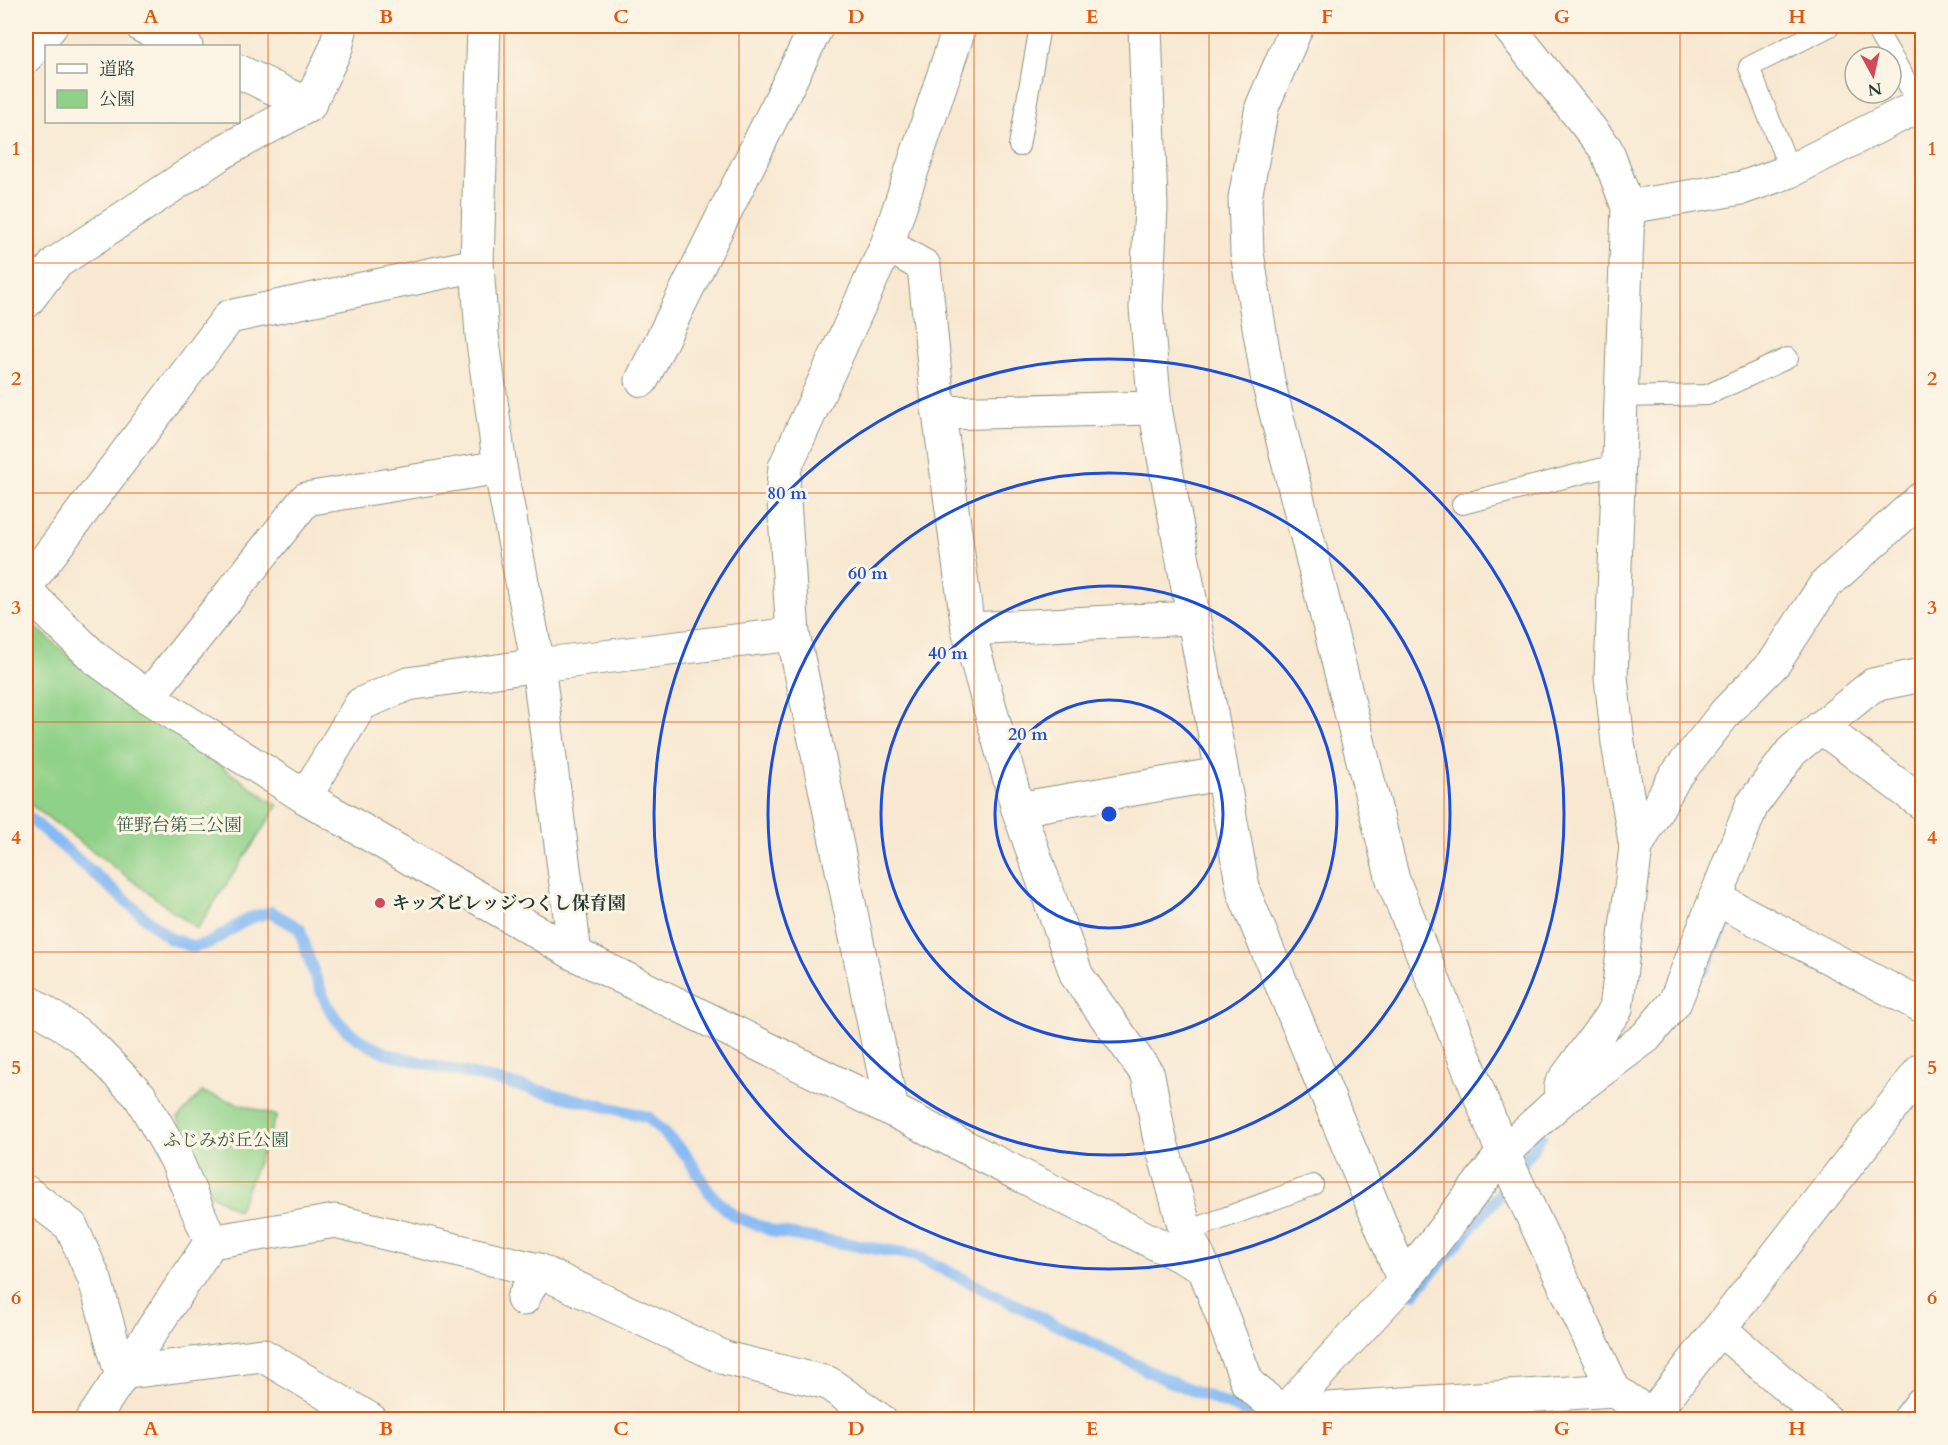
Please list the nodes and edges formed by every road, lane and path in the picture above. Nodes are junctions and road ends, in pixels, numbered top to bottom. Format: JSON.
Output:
{"nodes":[{"id":1,"x":51,"y":26,"type":"edge"},
{"id":2,"x":142,"y":26,"type":"edge"},
{"id":3,"x":341,"y":26,"type":"edge"},
{"id":4,"x":484,"y":26,"type":"edge"},
{"id":5,"x":817,"y":26,"type":"edge"},
{"id":6,"x":960,"y":26,"type":"edge"},
{"id":7,"x":1040,"y":26,"type":"edge"},
{"id":8,"x":1145,"y":26,"type":"edge"},
{"id":9,"x":1297,"y":26,"type":"edge"},
{"id":10,"x":1508,"y":26,"type":"edge"},
{"id":11,"x":1830,"y":26,"type":"edge"},
{"id":12,"x":1874,"y":26,"type":"edge"},
{"id":13,"x":184,"y":45,"type":"edge"},
{"id":14,"x":26,"y":57,"type":"edge"},
{"id":15,"x":240,"y":72,"type":"edge"},
{"id":16,"x":1921,"y":104,"type":"edge"},
{"id":17,"x":309,"y":105,"type":"junction"},
{"id":18,"x":1019,"y":146,"type":"dead end"},
{"id":19,"x":1790,"y":171,"type":"junction"},
{"id":20,"x":1628,"y":207,"type":"junction"},
{"id":21,"x":887,"y":245,"type":"junction"},
{"id":22,"x":477,"y":265,"type":"junction"},
{"id":23,"x":26,"y":302,"type":"edge"},
{"id":24,"x":1788,"y":358,"type":"dead end"},
{"id":25,"x":642,"y":380,"type":"dead end"},
{"id":26,"x":1621,"y":396,"type":"junction"},
{"id":27,"x":1155,"y":408,"type":"junction"},
{"id":28,"x":939,"y":413,"type":"junction"},
{"id":29,"x":1619,"y":464,"type":"junction"},
{"id":30,"x":500,"y":467,"type":"junction"},
{"id":31,"x":1923,"y":498,"type":"edge"},
{"id":32,"x":1462,"y":504,"type":"dead end"},
{"id":33,"x":26,"y":586,"type":"edge"},
{"id":34,"x":26,"y":591,"type":"edge"},
{"id":35,"x":1191,"y":618,"type":"junction"},
{"id":36,"x":968,"y":629,"type":"junction"},
{"id":37,"x":793,"y":634,"type":"junction"},
{"id":38,"x":538,"y":665,"type":"junction"},
{"id":39,"x":1923,"y":675,"type":"edge"},
{"id":40,"x":148,"y":697,"type":"junction"},
{"id":41,"x":1821,"y":727,"type":"junction"},
{"id":42,"x":1220,"y":774,"type":"junction"},
{"id":43,"x":305,"y":797,"type":"junction"},
{"id":44,"x":1923,"y":803,"type":"edge"},
{"id":45,"x":1018,"y":809,"type":"junction"},
{"id":46,"x":1636,"y":847,"type":"junction"},
{"id":47,"x":1715,"y":898,"type":"junction"},
{"id":48,"x":575,"y":954,"type":"junction"},
{"id":49,"x":26,"y":1000,"type":"edge"},
{"id":50,"x":1923,"y":1006,"type":"edge"},
{"id":51,"x":1923,"y":1069,"type":"edge"},
{"id":52,"x":1560,"y":1101,"type":"junction"},
{"id":53,"x":892,"y":1110,"type":"junction"},
{"id":54,"x":1503,"y":1153,"type":"junction"},
{"id":55,"x":1313,"y":1185,"type":"dead end"},
{"id":56,"x":26,"y":1192,"type":"edge"},
{"id":57,"x":1186,"y":1232,"type":"junction"},
{"id":58,"x":212,"y":1242,"type":"junction"},
{"id":59,"x":1204,"y":1268,"type":"junction"},
{"id":60,"x":538,"y":1270,"type":"junction"},
{"id":61,"x":1404,"y":1281,"type":"junction"},
{"id":62,"x":523,"y":1299,"type":"dead end"},
{"id":63,"x":1720,"y":1329,"type":"junction"},
{"id":64,"x":122,"y":1373,"type":"junction"},
{"id":65,"x":1614,"y":1390,"type":"junction"},
{"id":66,"x":1923,"y":1403,"type":"edge"},
{"id":67,"x":868,"y":1416,"type":"edge"},
{"id":68,"x":1279,"y":1416,"type":"edge"},
{"id":69,"x":1649,"y":1417,"type":"edge"},
{"id":70,"x":92,"y":1419,"type":"edge"},
{"id":71,"x":371,"y":1419,"type":"edge"},
{"id":72,"x":1826,"y":1419,"type":"edge"},
{"id":73,"x":1908,"y":1419,"type":"edge"}],
"edges":[{"from":1,"to":14,"type":"street"},
{"from":2,"to":13,"type":"street"},
{"from":3,"to":17,"type":"street"},
{"from":4,"to":22,"type":"street"},
{"from":5,"to":25,"type":"street"},
{"from":6,"to":21,"type":"street"},
{"from":7,"to":18,"type":"lane"},
{"from":8,"to":27,"type":"street"},
{"from":9,"to":54,"type":"street"},
{"from":10,"to":20,"type":"street"},
{"from":11,"to":19,"type":"lane"},
{"from":12,"to":16,"type":"lane"},
{"from":15,"to":17,"type":"street"},
{"from":16,"to":19,"type":"street"},
{"from":17,"to":23,"type":"street"},
{"from":19,"to":20,"type":"street"},
{"from":20,"to":26,"type":"street"},
{"from":21,"to":28,"type":"street"},
{"from":21,"to":37,"type":"street"},
{"from":22,"to":30,"type":"street"},
{"from":22,"to":33,"type":"street"},
{"from":24,"to":26,"type":"lane"},
{"from":26,"to":29,"type":"street"},
{"from":27,"to":28,"type":"street"},
{"from":27,"to":35,"type":"street"},
{"from":28,"to":36,"type":"street"},
{"from":29,"to":32,"type":"lane"},
{"from":29,"to":46,"type":"street"},
{"from":30,"to":38,"type":"street"},
{"from":30,"to":40,"type":"street"},
{"from":31,"to":46,"type":"street"},
{"from":34,"to":40,"type":"street"},
{"from":35,"to":36,"type":"street"},
{"from":35,"to":42,"type":"street"},
{"from":36,"to":45,"type":"street"},
{"from":37,"to":38,"type":"street"},
{"from":37,"to":53,"type":"street"},
{"from":38,"to":43,"type":"street"},
{"from":38,"to":48,"type":"street"},
{"from":39,"to":41,"type":"street"},
{"from":40,"to":43,"type":"street"},
{"from":41,"to":44,"type":"street"},
{"from":41,"to":47,"type":"street"},
{"from":42,"to":45,"type":"street"},
{"from":42,"to":61,"type":"street"},
{"from":43,"to":48,"type":"street"},
{"from":45,"to":57,"type":"street"},
{"from":46,"to":52,"type":"street"},
{"from":47,"to":50,"type":"street"},
{"from":47,"to":52,"type":"street"},
{"from":48,"to":53,"type":"street"},
{"from":49,"to":58,"type":"street"},
{"from":51,"to":63,"type":"street"},
{"from":52,"to":54,"type":"street"},
{"from":53,"to":59,"type":"street"},
{"from":54,"to":61,"type":"street"},
{"from":54,"to":65,"type":"street"},
{"from":55,"to":57,"type":"lane"},
{"from":56,"to":64,"type":"street"},
{"from":57,"to":59,"type":"street"},
{"from":58,"to":60,"type":"street"},
{"from":58,"to":64,"type":"street"},
{"from":59,"to":68,"type":"street"},
{"from":60,"to":62,"type":"street"},
{"from":60,"to":67,"type":"street"},
{"from":61,"to":68,"type":"street"},
{"from":63,"to":69,"type":"street"},
{"from":63,"to":72,"type":"street"},
{"from":64,"to":70,"type":"street"},
{"from":64,"to":71,"type":"street"},
{"from":65,"to":68,"type":"street"},
{"from":65,"to":69,"type":"street"},
{"from":66,"to":73,"type":"street"}]}
